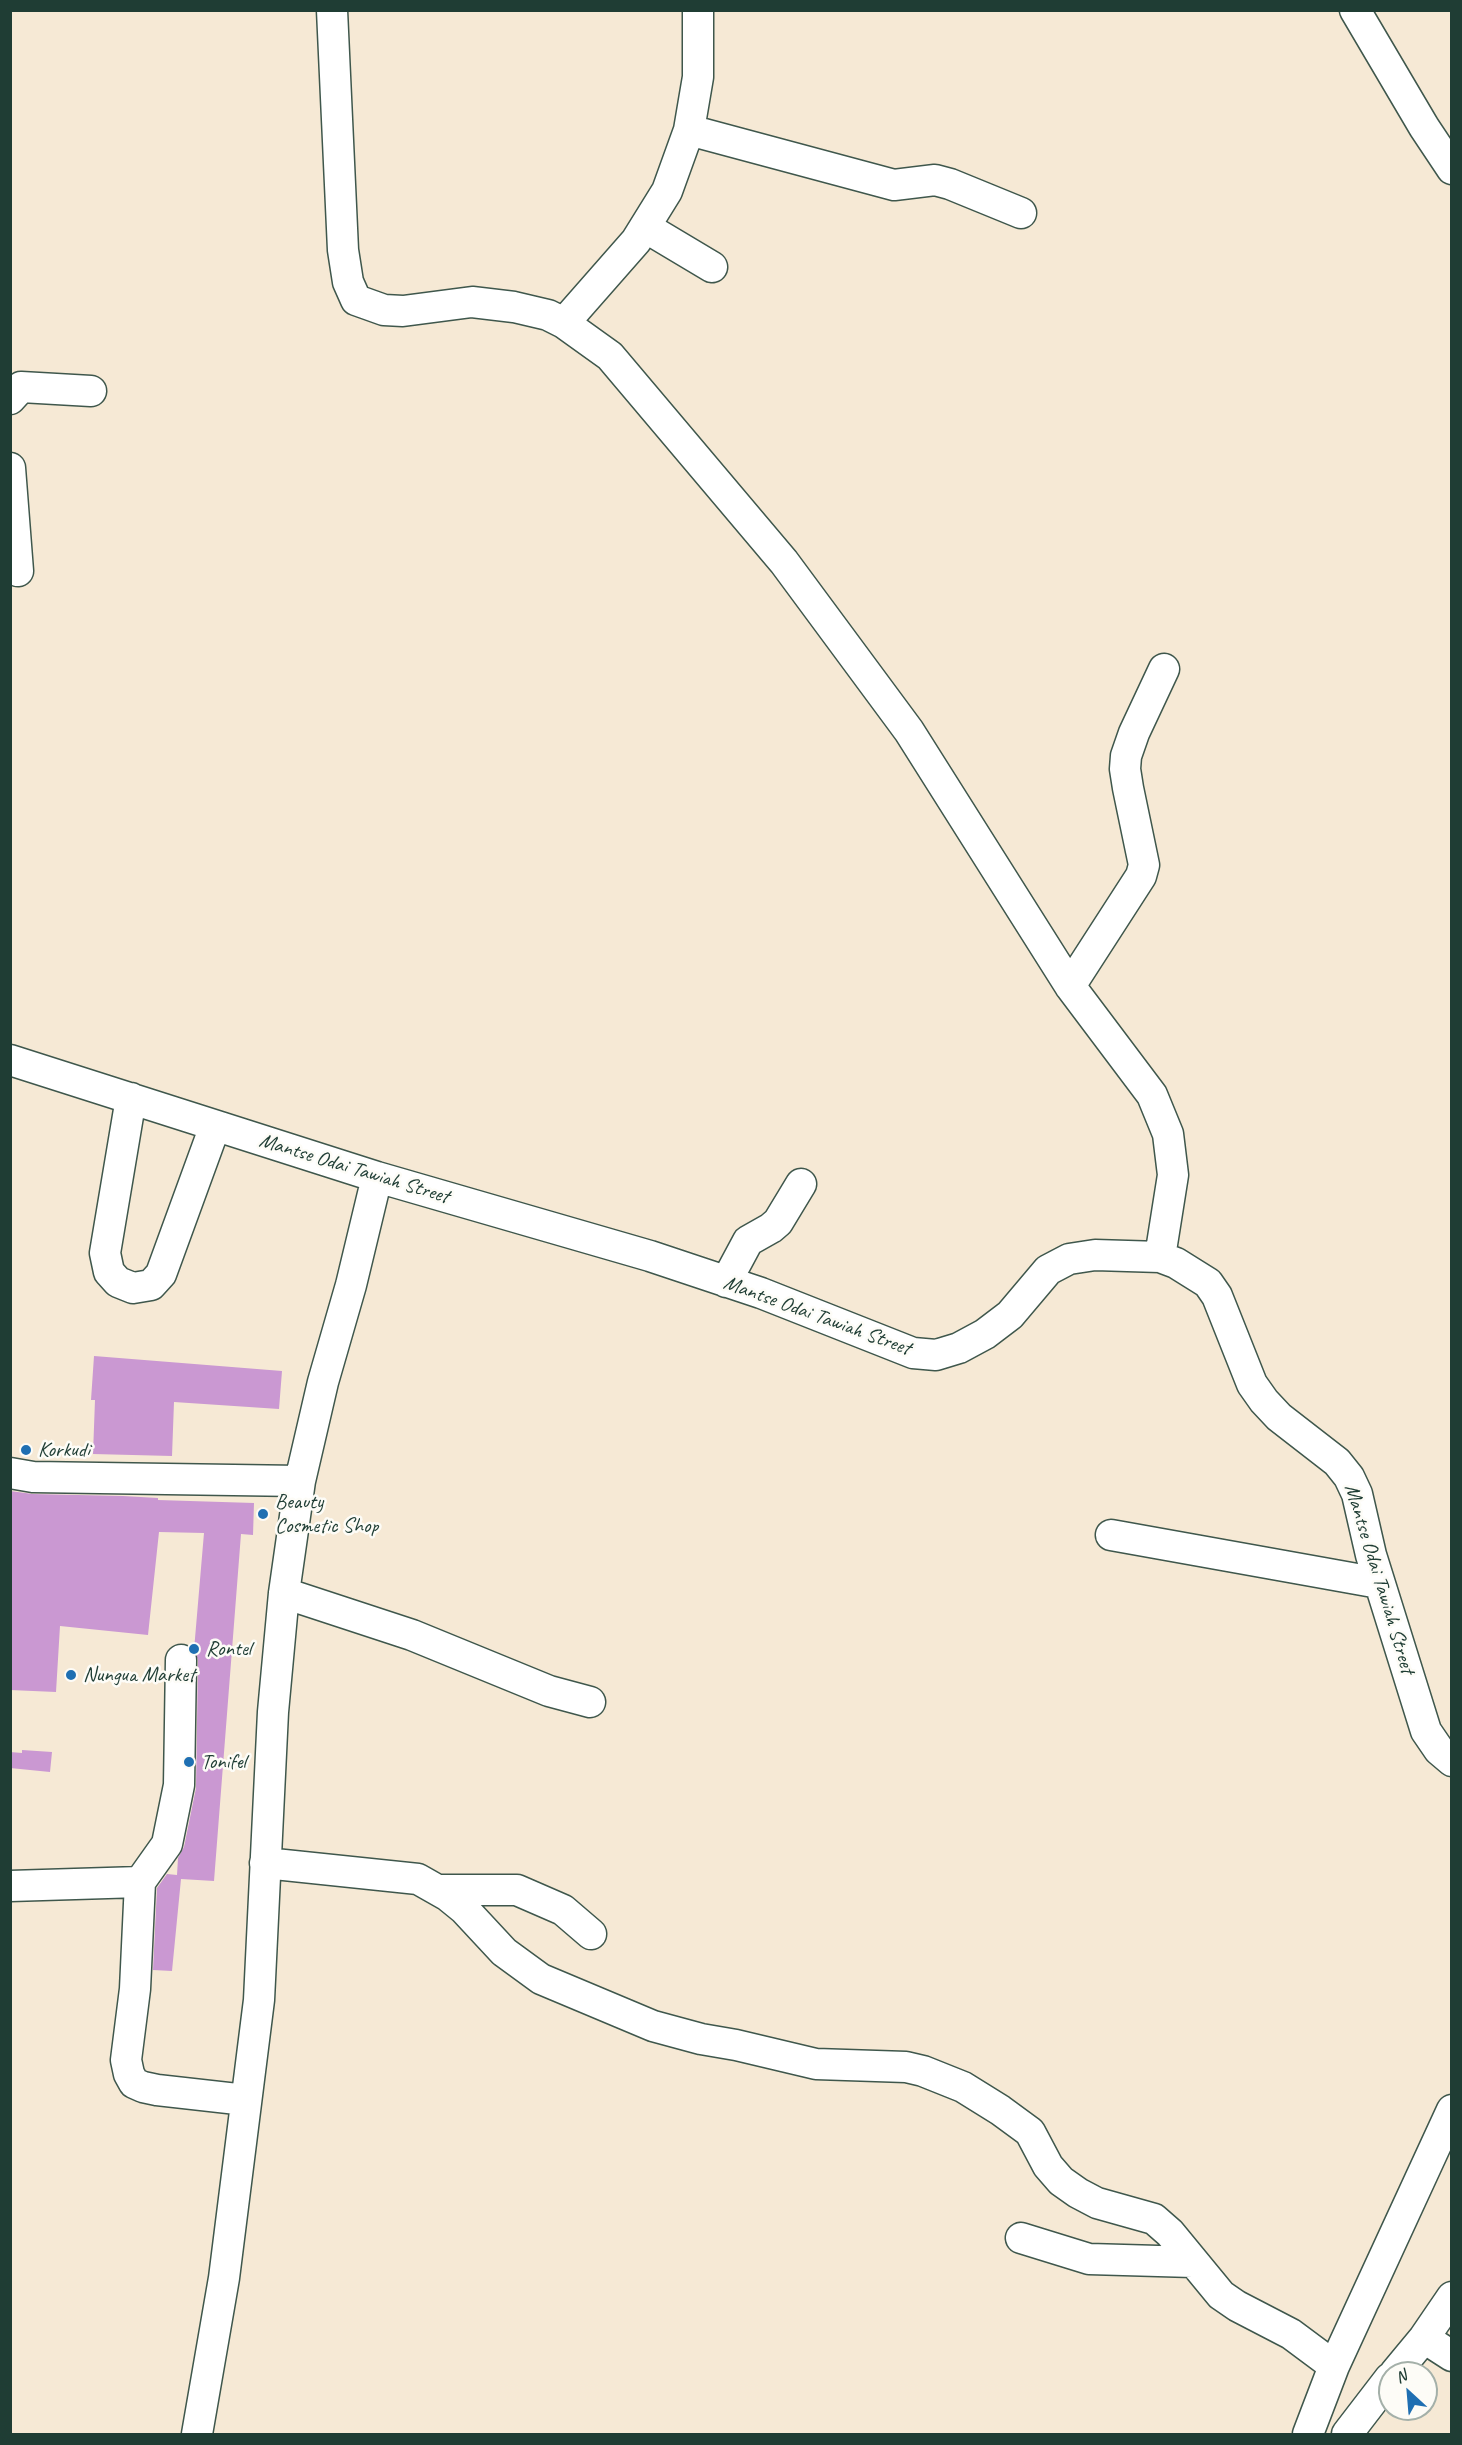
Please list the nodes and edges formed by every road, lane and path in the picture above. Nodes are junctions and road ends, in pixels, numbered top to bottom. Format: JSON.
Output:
{"nodes":[{"id":1,"x":332,"y":10,"type":"edge"},
{"id":2,"x":698,"y":10,"type":"edge"},
{"id":3,"x":1355,"y":10,"type":"edge"},
{"id":4,"x":689,"y":130,"type":"junction"},
{"id":5,"x":1452,"y":169,"type":"edge"},
{"id":6,"x":1020,"y":213,"type":"dead end"},
{"id":7,"x":645,"y":227,"type":"junction"},
{"id":8,"x":712,"y":267,"type":"dead end"},
{"id":9,"x":564,"y":323,"type":"junction"},
{"id":10,"x":91,"y":391,"type":"dead end"},
{"id":11,"x":10,"y":399,"type":"edge"},
{"id":12,"x":10,"y":468,"type":"edge"},
{"id":13,"x":18,"y":571,"type":"dead end"},
{"id":14,"x":1164,"y":669,"type":"dead end"},
{"id":15,"x":1070,"y":986,"type":"junction"},
{"id":16,"x":10,"y":1060,"type":"edge"},
{"id":17,"x":130,"y":1098,"type":"junction"},
{"id":18,"x":215,"y":1126,"type":"junction"},
{"id":19,"x":377,"y":1177,"type":"junction"},
{"id":20,"x":801,"y":1184,"type":"dead end"},
{"id":21,"x":1160,"y":1257,"type":"junction"},
{"id":22,"x":726,"y":1282,"type":"junction"},
{"id":23,"x":10,"y":1473,"type":"edge"},
{"id":24,"x":300,"y":1481,"type":"junction"},
{"id":25,"x":1111,"y":1535,"type":"dead end"},
{"id":26,"x":1379,"y":1583,"type":"junction"},
{"id":27,"x":284,"y":1593,"type":"junction"},
{"id":28,"x":181,"y":1660,"type":"dead end"},
{"id":29,"x":590,"y":1702,"type":"dead end"},
{"id":30,"x":1452,"y":1761,"type":"edge"},
{"id":31,"x":265,"y":1863,"type":"junction"},
{"id":32,"x":140,"y":1882,"type":"junction"},
{"id":33,"x":10,"y":1886,"type":"edge"},
{"id":34,"x":440,"y":1890,"type":"junction"},
{"id":35,"x":591,"y":1935,"type":"dead end"},
{"id":36,"x":246,"y":2100,"type":"junction"},
{"id":37,"x":1452,"y":2110,"type":"edge"},
{"id":38,"x":1021,"y":2238,"type":"dead end"},
{"id":39,"x":1192,"y":2262,"type":"junction"},
{"id":40,"x":1452,"y":2297,"type":"edge"},
{"id":41,"x":1424,"y":2338,"type":"junction"},
{"id":42,"x":1452,"y":2356,"type":"edge"},
{"id":43,"x":1405,"y":2361,"type":"edge"},
{"id":44,"x":1334,"y":2366,"type":"junction"},
{"id":45,"x":1378,"y":2394,"type":"edge"},
{"id":46,"x":197,"y":2434,"type":"edge"},
{"id":47,"x":1308,"y":2434,"type":"edge"},
{"id":48,"x":1347,"y":2434,"type":"edge"}],
"edges":[{"from":1,"to":9,"type":"street"},
{"from":2,"to":4,"type":"street"},
{"from":3,"to":5,"type":"street"},
{"from":4,"to":6,"type":"street"},
{"from":4,"to":7,"type":"street"},
{"from":7,"to":8,"type":"street"},
{"from":7,"to":9,"type":"street"},
{"from":9,"to":15,"type":"street"},
{"from":10,"to":11,"type":"street"},
{"from":12,"to":13,"type":"street"},
{"from":14,"to":15,"type":"street"},
{"from":15,"to":21,"type":"street"},
{"from":16,"to":17,"type":"street","name":"Mantse Odai Tawiah Street"},
{"from":17,"to":18,"type":"street","name":"Mantse Odai Tawiah Street"},
{"from":17,"to":18,"type":"street"},
{"from":18,"to":19,"type":"street","name":"Mantse Odai Tawiah Street"},
{"from":19,"to":22,"type":"street","name":"Mantse Odai Tawiah Street"},
{"from":19,"to":24,"type":"street"},
{"from":20,"to":22,"type":"street"},
{"from":21,"to":22,"type":"street","name":"Mantse Odai Tawiah Street"},
{"from":21,"to":26,"type":"street","name":"Mantse Odai Tawiah Street"},
{"from":23,"to":24,"type":"street"},
{"from":24,"to":27,"type":"street"},
{"from":25,"to":26,"type":"street"},
{"from":26,"to":30,"type":"street","name":"Mantse Odai Tawiah Street"},
{"from":27,"to":29,"type":"street"},
{"from":27,"to":31,"type":"street"},
{"from":28,"to":32,"type":"street"},
{"from":31,"to":34,"type":"street"},
{"from":31,"to":36,"type":"street"},
{"from":32,"to":33,"type":"street"},
{"from":32,"to":36,"type":"street"},
{"from":34,"to":35,"type":"street"},
{"from":34,"to":39,"type":"street"},
{"from":36,"to":46,"type":"street"},
{"from":37,"to":44,"type":"street"},
{"from":38,"to":39,"type":"street"},
{"from":39,"to":44,"type":"street"},
{"from":40,"to":41,"type":"street"},
{"from":41,"to":42,"type":"street"},
{"from":41,"to":43,"type":"street"},
{"from":44,"to":47,"type":"street"},
{"from":45,"to":48,"type":"street"}]}
